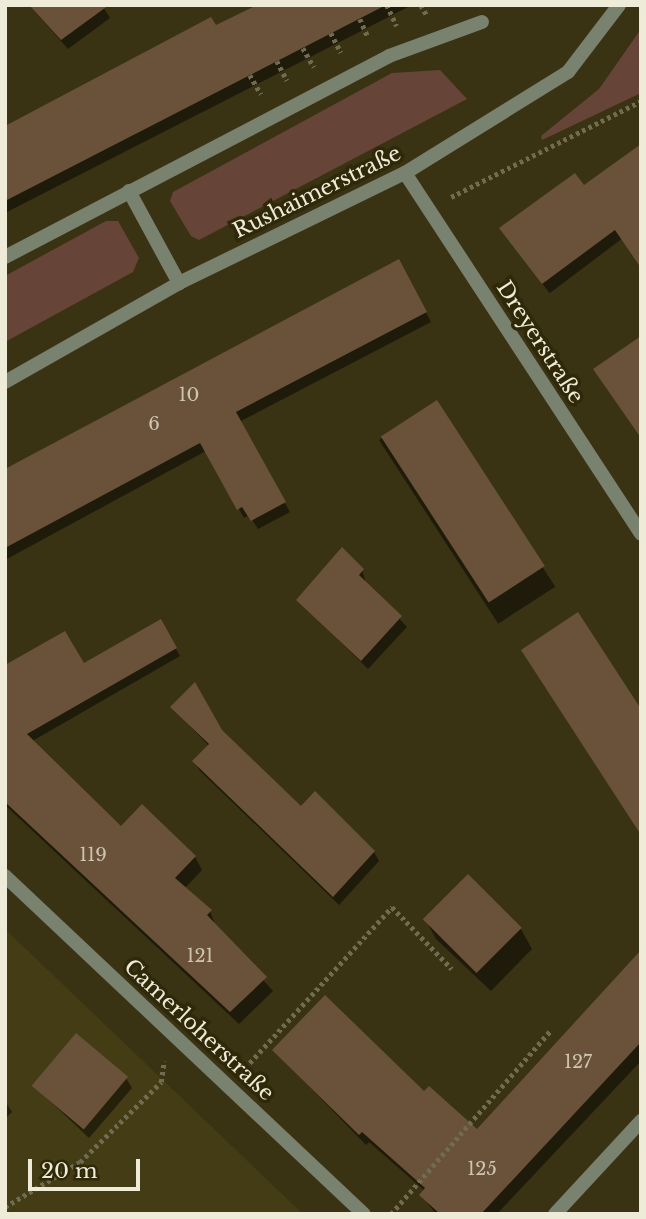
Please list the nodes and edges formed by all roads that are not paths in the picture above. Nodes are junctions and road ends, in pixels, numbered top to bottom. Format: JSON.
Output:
{"nodes":[{"id":1,"x":619,"y":5,"type":"edge"},
{"id":2,"x":482,"y":22,"type":"dead end"},
{"id":3,"x":405,"y":173,"type":"junction"},
{"id":4,"x":129,"y":191,"type":"junction"},
{"id":5,"x":5,"y":257,"type":"edge"},
{"id":6,"x":178,"y":283,"type":"junction"},
{"id":7,"x":5,"y":382,"type":"edge"},
{"id":8,"x":641,"y":534,"type":"edge"},
{"id":9,"x":5,"y":876,"type":"edge"},
{"id":10,"x":641,"y":1121,"type":"edge"},
{"id":11,"x":364,"y":1214,"type":"edge"},
{"id":12,"x":555,"y":1214,"type":"edge"}],
"edges":[{"from":1,"to":3,"type":"street","name":"Rushaimerstraße"},
{"from":2,"to":4,"type":"street"},
{"from":3,"to":6,"type":"street","name":"Rushaimerstraße"},
{"from":3,"to":8,"type":"street","name":"Dreyerstraße"},
{"from":4,"to":5,"type":"street"},
{"from":4,"to":6,"type":"street"},
{"from":6,"to":7,"type":"street","name":"Rushaimerstraße"},
{"from":9,"to":11,"type":"street","name":"Camerloherstraße"},
{"from":10,"to":12,"type":"street"}]}
